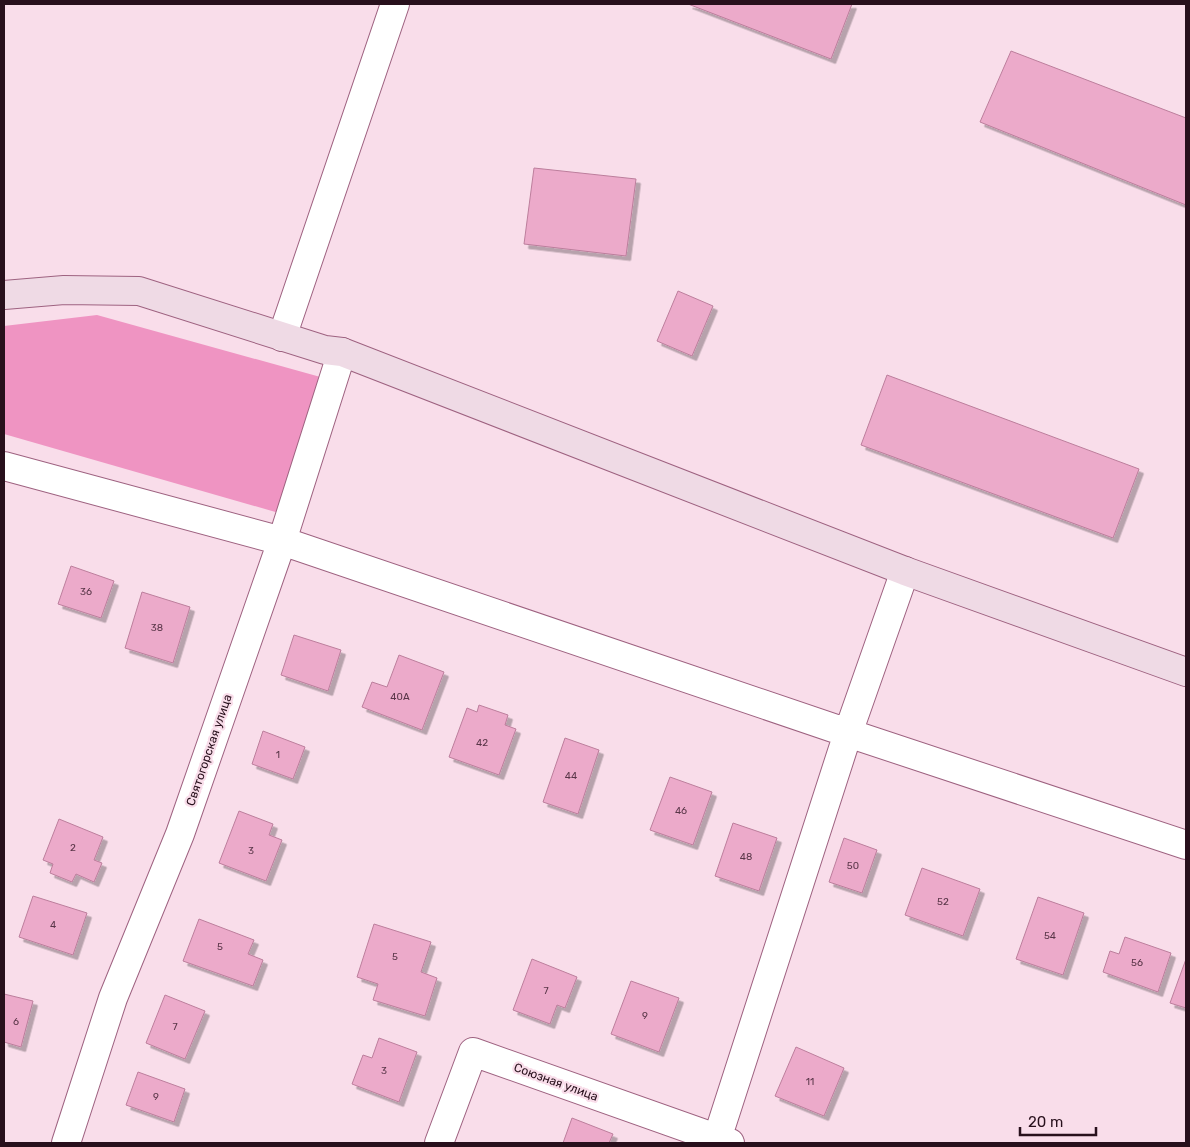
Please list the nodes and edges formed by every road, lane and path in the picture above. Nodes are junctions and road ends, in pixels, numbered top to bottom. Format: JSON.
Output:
{"nodes":[{"id":1,"x":395,"y":4,"type":"edge"},
{"id":2,"x":4,"y":295,"type":"edge"},
{"id":3,"x":282,"y":337,"type":"junction"},
{"id":4,"x":342,"y":352,"type":"junction"},
{"id":5,"x":4,"y":466,"type":"edge"},
{"id":6,"x":282,"y":541,"type":"junction"},
{"id":7,"x":905,"y":571,"type":"junction"},
{"id":8,"x":1186,"y":672,"type":"edge"},
{"id":9,"x":848,"y":733,"type":"junction"},
{"id":10,"x":1186,"y":845,"type":"edge"},
{"id":11,"x":723,"y":1141,"type":"edge"},
{"id":12,"x":66,"y":1143,"type":"edge"},
{"id":13,"x":439,"y":1143,"type":"edge"}],
"edges":[{"from":1,"to":3,"type":"street"},
{"from":2,"to":3,"type":"main road"},
{"from":3,"to":4,"type":"main road"},
{"from":4,"to":6,"type":"street","name":"Святогорская улица"},
{"from":4,"to":7,"type":"main road"},
{"from":5,"to":6,"type":"street"},
{"from":6,"to":9,"type":"street"},
{"from":6,"to":12,"type":"street","name":"Святогорская улица"},
{"from":7,"to":8,"type":"main road"},
{"from":7,"to":9,"type":"street"},
{"from":9,"to":10,"type":"street"},
{"from":9,"to":11,"type":"street"},
{"from":11,"to":13,"type":"street","name":"Союзная улица"}]}
